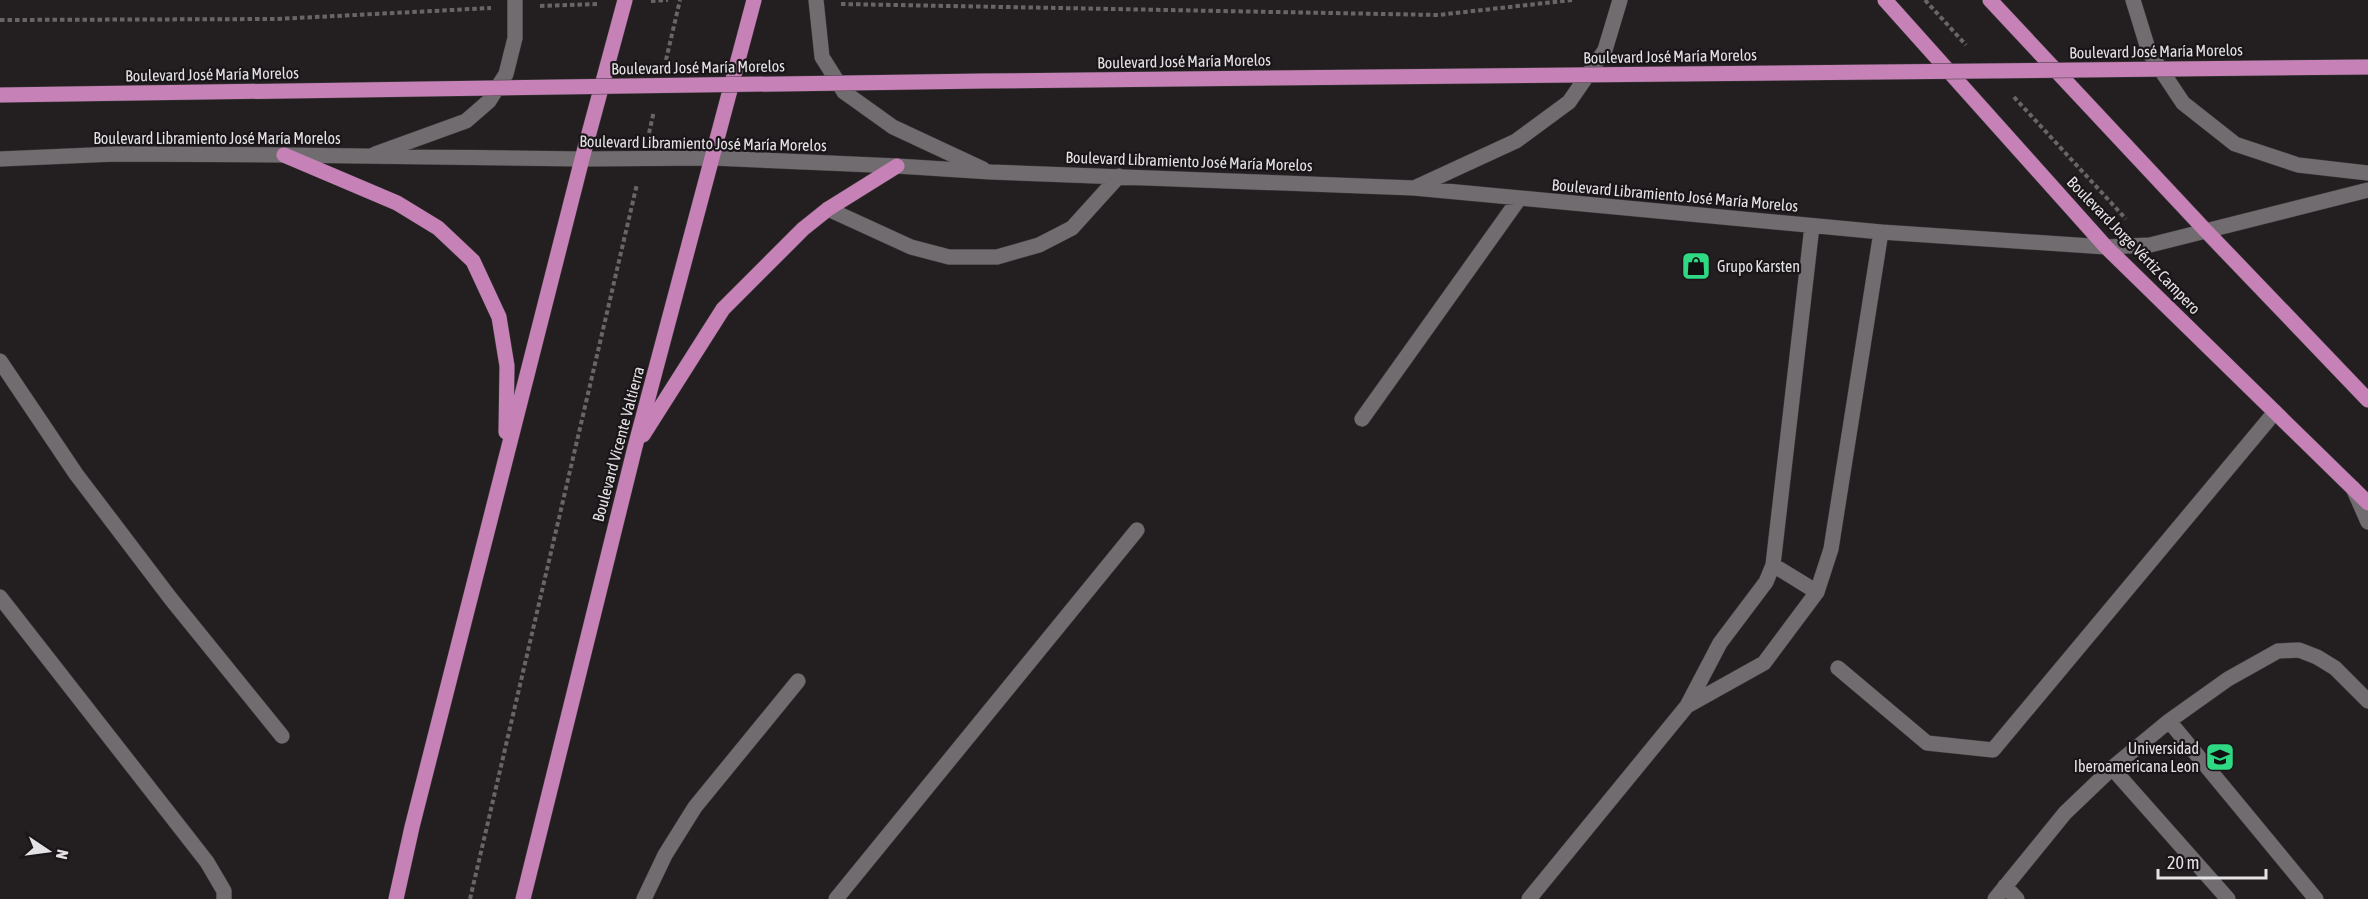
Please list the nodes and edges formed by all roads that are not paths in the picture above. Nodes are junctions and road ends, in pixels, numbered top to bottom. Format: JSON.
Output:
{"nodes":[{"id":1,"x":754,"y":0,"type":"edge"},
{"id":2,"x":1620,"y":0,"type":"edge"},
{"id":3,"x":1885,"y":0,"type":"edge"},
{"id":4,"x":1990,"y":0,"type":"edge"},
{"id":5,"x":2133,"y":0,"type":"edge"},
{"id":6,"x":625,"y":2,"type":"edge"},
{"id":7,"x":816,"y":2,"type":"edge"},
{"id":8,"x":516,"y":3,"type":"edge"},
{"id":9,"x":2368,"y":67,"type":"edge"},
{"id":10,"x":0,"y":95,"type":"edge"},
{"id":11,"x":284,"y":155,"type":"junction"},
{"id":12,"x":367,"y":157,"type":"junction"},
{"id":13,"x":713,"y":158,"type":"junction"},
{"id":14,"x":0,"y":159,"type":"edge"},
{"id":15,"x":582,"y":159,"type":"junction"},
{"id":16,"x":897,"y":166,"type":"junction"},
{"id":17,"x":991,"y":172,"type":"junction"},
{"id":18,"x":2368,"y":173,"type":"edge"},
{"id":19,"x":1119,"y":176,"type":"junction"},
{"id":20,"x":1414,"y":188,"type":"junction"},
{"id":21,"x":2368,"y":190,"type":"edge"},
{"id":22,"x":1519,"y":199,"type":"junction"},
{"id":23,"x":828,"y":209,"type":"junction"},
{"id":24,"x":1812,"y":226,"type":"junction"},
{"id":25,"x":1881,"y":232,"type":"junction"},
{"id":26,"x":2207,"y":232,"type":"junction"},
{"id":27,"x":2106,"y":247,"type":"junction"},
{"id":28,"x":0,"y":361,"type":"edge"},
{"id":29,"x":2368,"y":400,"type":"edge"},
{"id":30,"x":2275,"y":412,"type":"junction"},
{"id":31,"x":1362,"y":419,"type":"dead end"},
{"id":32,"x":635,"y":447,"type":"junction"},
{"id":33,"x":506,"y":458,"type":"junction"},
{"id":34,"x":2352,"y":485,"type":"junction"},
{"id":35,"x":2368,"y":503,"type":"edge"},
{"id":36,"x":2368,"y":522,"type":"edge"},
{"id":37,"x":1137,"y":530,"type":"dead end"},
{"id":38,"x":1773,"y":565,"type":"junction"},
{"id":39,"x":1817,"y":592,"type":"junction"},
{"id":40,"x":0,"y":597,"type":"edge"},
{"id":41,"x":1838,"y":668,"type":"dead end"},
{"id":42,"x":798,"y":681,"type":"dead end"},
{"id":43,"x":2368,"y":701,"type":"edge"},
{"id":44,"x":1687,"y":706,"type":"junction"},
{"id":45,"x":2169,"y":721,"type":"junction"},
{"id":46,"x":282,"y":736,"type":"dead end"},
{"id":47,"x":2112,"y":768,"type":"junction"},
{"id":48,"x":2005,"y":886,"type":"junction"},
{"id":49,"x":224,"y":899,"type":"edge"},
{"id":50,"x":396,"y":899,"type":"edge"},
{"id":51,"x":523,"y":899,"type":"edge"},
{"id":52,"x":644,"y":899,"type":"edge"},
{"id":53,"x":836,"y":899,"type":"edge"},
{"id":54,"x":1529,"y":899,"type":"edge"},
{"id":55,"x":1995,"y":899,"type":"edge"},
{"id":56,"x":2017,"y":899,"type":"edge"},
{"id":57,"x":2228,"y":899,"type":"edge"},
{"id":58,"x":2316,"y":899,"type":"edge"}],
"edges":[{"from":1,"to":13,"type":"main road","name":"Boulevard Vicente Valtierra"},
{"from":2,"to":20,"type":"street"},
{"from":3,"to":27,"type":"main road","name":"Boulevard Jorge Vértiz Campero"},
{"from":4,"to":26,"type":"main road"},
{"from":5,"to":18,"type":"street"},
{"from":6,"to":15,"type":"main road"},
{"from":7,"to":17,"type":"street"},
{"from":8,"to":12,"type":"street"},
{"from":9,"to":10,"type":"main road","name":"Boulevard José María Morelos","bridge":true},
{"from":11,"to":12,"type":"street","name":"Boulevard Libramiento José María Morelos"},
{"from":11,"to":14,"type":"street","name":"Boulevard Libramiento José María Morelos"},
{"from":11,"to":33,"type":"main road"},
{"from":12,"to":15,"type":"street","name":"Boulevard Libramiento José María Morelos"},
{"from":13,"to":15,"type":"street","name":"Boulevard Libramiento José María Morelos"},
{"from":13,"to":16,"type":"street","name":"Boulevard Libramiento José María Morelos"},
{"from":13,"to":32,"type":"main road","name":"Boulevard Vicente Valtierra"},
{"from":15,"to":33,"type":"main road"},
{"from":16,"to":17,"type":"street","name":"Boulevard Libramiento José María Morelos"},
{"from":16,"to":23,"type":"main road"},
{"from":17,"to":19,"type":"street","name":"Boulevard Libramiento José María Morelos"},
{"from":19,"to":20,"type":"street","name":"Boulevard Libramiento José María Morelos"},
{"from":19,"to":23,"type":"street"},
{"from":20,"to":22,"type":"street","name":"Boulevard Libramiento José María Morelos"},
{"from":21,"to":26,"type":"street","name":"Boulevard Libramiento José María Morelos"},
{"from":22,"to":24,"type":"street","name":"Boulevard Libramiento José María Morelos"},
{"from":22,"to":31,"type":"street"},
{"from":23,"to":32,"type":"main road"},
{"from":24,"to":25,"type":"street","name":"Boulevard Libramiento José María Morelos"},
{"from":24,"to":38,"type":"street"},
{"from":25,"to":27,"type":"street","name":"Boulevard Libramiento José María Morelos"},
{"from":25,"to":39,"type":"street"},
{"from":26,"to":27,"type":"street","name":"Boulevard Libramiento José María Morelos"},
{"from":26,"to":29,"type":"main road"},
{"from":27,"to":30,"type":"main road","name":"Boulevard Jorge Vértiz Campero"},
{"from":28,"to":46,"type":"street"},
{"from":30,"to":34,"type":"main road","name":"Boulevard Jorge Vértiz Campero"},
{"from":30,"to":41,"type":"street"},
{"from":32,"to":51,"type":"main road","name":"Boulevard Vicente Valtierra"},
{"from":33,"to":50,"type":"main road"},
{"from":34,"to":35,"type":"main road","name":"Boulevard Jorge Vértiz Campero"},
{"from":34,"to":36,"type":"street"},
{"from":37,"to":53,"type":"street"},
{"from":38,"to":39,"type":"street"},
{"from":38,"to":44,"type":"street"},
{"from":39,"to":44,"type":"street"},
{"from":40,"to":49,"type":"street"},
{"from":42,"to":52,"type":"street"},
{"from":43,"to":45,"type":"street"},
{"from":44,"to":54,"type":"street"},
{"from":45,"to":47,"type":"street"},
{"from":45,"to":58,"type":"street"},
{"from":47,"to":48,"type":"street"},
{"from":47,"to":57,"type":"street"},
{"from":48,"to":55,"type":"street"},
{"from":48,"to":56,"type":"street"}]}
